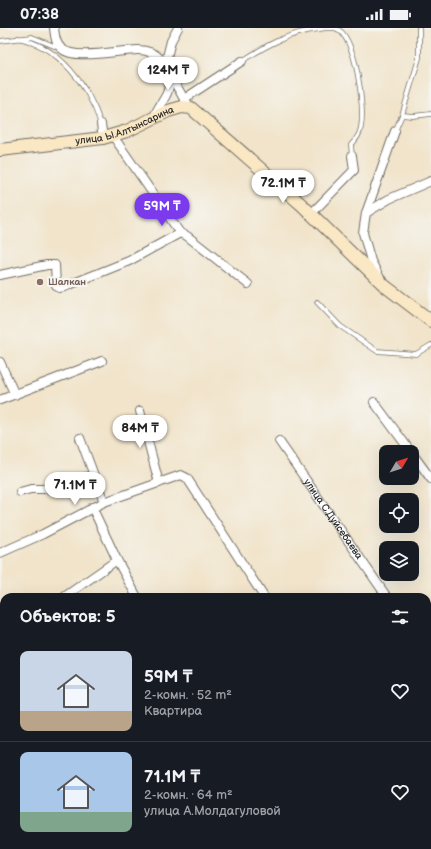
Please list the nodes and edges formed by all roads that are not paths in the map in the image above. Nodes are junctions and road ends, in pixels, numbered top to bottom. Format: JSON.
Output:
{"nodes":[{"id":1,"x":54,"y":28,"type":"edge"},
{"id":2,"x":178,"y":28,"type":"edge"},
{"id":3,"x":419,"y":28,"type":"edge"},
{"id":4,"x":18,"y":38,"type":"junction"},
{"id":5,"x":0,"y":41,"type":"edge"},
{"id":6,"x":62,"y":50,"type":"junction"},
{"id":7,"x":242,"y":61,"type":"joint"},
{"id":8,"x":167,"y":69,"type":"junction"},
{"id":9,"x":188,"y":103,"type":"junction"},
{"id":10,"x":431,"y":114,"type":"edge"},
{"id":11,"x":402,"y":115,"type":"junction"},
{"id":12,"x":154,"y":116,"type":"junction"},
{"id":13,"x":101,"y":124,"type":"joint"},
{"id":14,"x":394,"y":131,"type":"joint"},
{"id":15,"x":108,"y":137,"type":"junction"},
{"id":16,"x":0,"y":150,"type":"edge"},
{"id":17,"x":352,"y":156,"type":"joint"},
{"id":18,"x":431,"y":181,"type":"edge"},
{"id":19,"x":366,"y":213,"type":"junction"},
{"id":20,"x":311,"y":214,"type":"junction"},
{"id":21,"x":180,"y":233,"type":"junction"},
{"id":22,"x":0,"y":275,"type":"edge"},
{"id":23,"x":248,"y":284,"type":"dead end"},
{"id":24,"x":385,"y":286,"type":"junction"},
{"id":25,"x":317,"y":302,"type":"dead end"},
{"id":26,"x":431,"y":321,"type":"edge"},
{"id":27,"x":431,"y":345,"type":"edge"},
{"id":28,"x":102,"y":361,"type":"dead end"},
{"id":29,"x":0,"y":362,"type":"edge"},
{"id":30,"x":15,"y":395,"type":"junction"},
{"id":31,"x":0,"y":400,"type":"edge"},
{"id":32,"x":374,"y":402,"type":"dead end"},
{"id":33,"x":140,"y":411,"type":"dead end"},
{"id":34,"x":80,"y":438,"type":"dead end"},
{"id":35,"x":279,"y":441,"type":"dead end"},
{"id":36,"x":407,"y":445,"type":"edge"},
{"id":37,"x":419,"y":462,"type":"edge"},
{"id":38,"x":93,"y":475,"type":"junction"},
{"id":39,"x":431,"y":479,"type":"edge"},
{"id":40,"x":159,"y":482,"type":"junction"},
{"id":41,"x":20,"y":492,"type":"dead end"},
{"id":42,"x":104,"y":502,"type":"junction"},
{"id":43,"x":92,"y":507,"type":"junction"},
{"id":44,"x":0,"y":553,"type":"edge"},
{"id":45,"x":117,"y":560,"type":"junction"},
{"id":46,"x":70,"y":593,"type":"edge"},
{"id":47,"x":135,"y":593,"type":"edge"},
{"id":48,"x":261,"y":593,"type":"edge"},
{"id":49,"x":384,"y":593,"type":"edge"}],
"edges":[{"from":1,"to":6,"type":"street"},
{"from":2,"to":8,"type":"street"},
{"from":3,"to":11,"type":"lane"},
{"from":4,"to":5,"type":"lane"},
{"from":4,"to":6,"type":"lane"},
{"from":4,"to":13,"type":"lane"},
{"from":6,"to":8,"type":"street"},
{"from":7,"to":9,"type":"street"},
{"from":7,"to":17,"type":"lane"},
{"from":8,"to":9,"type":"street"},
{"from":8,"to":12,"type":"street"},
{"from":9,"to":12,"type":"street","name":"улица Ы.Алтынсарина"},
{"from":9,"to":20,"type":"street"},
{"from":10,"to":11,"type":"lane"},
{"from":11,"to":14,"type":"lane"},
{"from":12,"to":15,"type":"street","name":"улица Ы.Алтынсарина"},
{"from":13,"to":15,"type":"street"},
{"from":14,"to":19,"type":"street"},
{"from":15,"to":16,"type":"street","name":"улица Ы.Алтынсарина"},
{"from":15,"to":21,"type":"street"},
{"from":17,"to":20,"type":"street"},
{"from":18,"to":19,"type":"street"},
{"from":19,"to":24,"type":"street"},
{"from":20,"to":24,"type":"street"},
{"from":21,"to":22,"type":"street"},
{"from":21,"to":23,"type":"street"},
{"from":24,"to":26,"type":"street"},
{"from":25,"to":27,"type":"lane"},
{"from":28,"to":30,"type":"street"},
{"from":29,"to":30,"type":"street"},
{"from":30,"to":31,"type":"street"},
{"from":32,"to":36,"type":"street"},
{"from":33,"to":40,"type":"street"},
{"from":34,"to":38,"type":"street"},
{"from":35,"to":49,"type":"street","name":"улица С.Дуйсебаева"},
{"from":37,"to":39,"type":"street"},
{"from":38,"to":41,"type":"street"},
{"from":38,"to":42,"type":"street"},
{"from":40,"to":42,"type":"street"},
{"from":40,"to":48,"type":"street"},
{"from":42,"to":43,"type":"street"},
{"from":43,"to":44,"type":"street"},
{"from":43,"to":45,"type":"street"},
{"from":45,"to":46,"type":"street"},
{"from":45,"to":47,"type":"street"}]}
